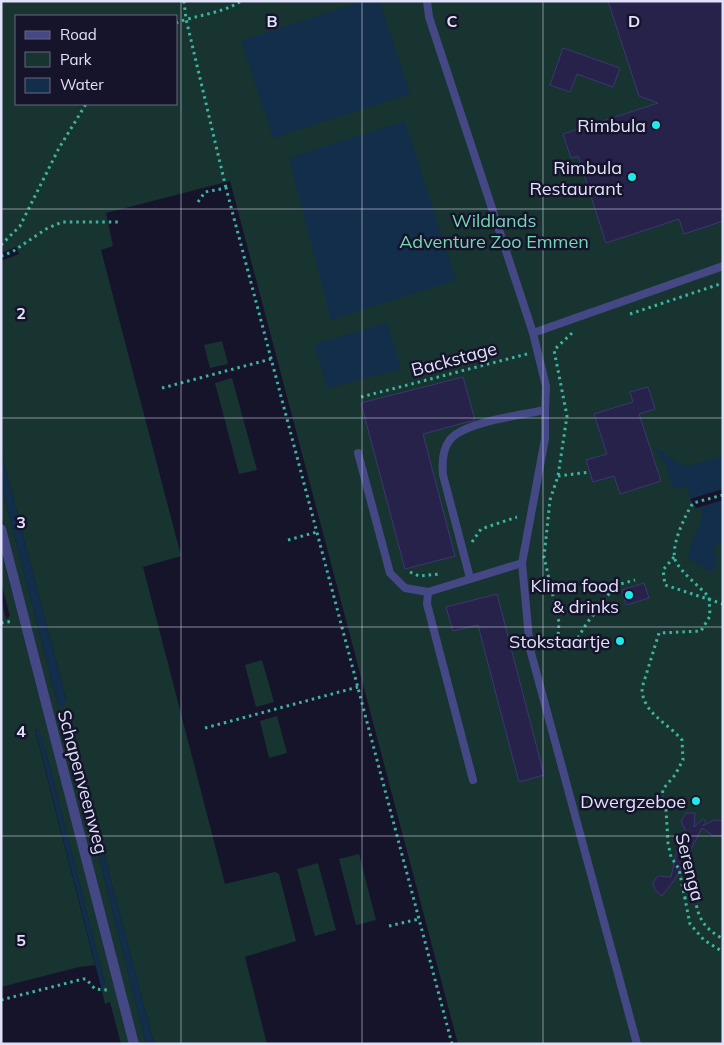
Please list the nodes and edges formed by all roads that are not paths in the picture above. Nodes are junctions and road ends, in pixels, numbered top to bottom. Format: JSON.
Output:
{"nodes":[{"id":1,"x":427,"y":1,"type":"edge"},
{"id":2,"x":723,"y":266,"type":"edge"},
{"id":3,"x":533,"y":333,"type":"junction"},
{"id":4,"x":545,"y":410,"type":"junction"},
{"id":5,"x":358,"y":453,"type":"dead end"},
{"id":6,"x":1,"y":529,"type":"edge"},
{"id":7,"x":522,"y":563,"type":"junction"},
{"id":8,"x":470,"y":578,"type":"junction"},
{"id":9,"x":428,"y":592,"type":"junction"},
{"id":10,"x":473,"y":780,"type":"dead end"},
{"id":11,"x":134,"y":1044,"type":"edge"},
{"id":12,"x":637,"y":1044,"type":"edge"}],
"edges":[{"from":1,"to":3,"type":"lane"},
{"from":2,"to":3,"type":"lane"},
{"from":3,"to":4,"type":"lane"},
{"from":4,"to":7,"type":"lane"},
{"from":4,"to":8,"type":"lane"},
{"from":5,"to":9,"type":"lane"},
{"from":6,"to":11,"type":"street","name":"Schapenveenweg"},
{"from":7,"to":8,"type":"lane"},
{"from":7,"to":12,"type":"lane"},
{"from":8,"to":9,"type":"lane"},
{"from":9,"to":10,"type":"lane"}]}
